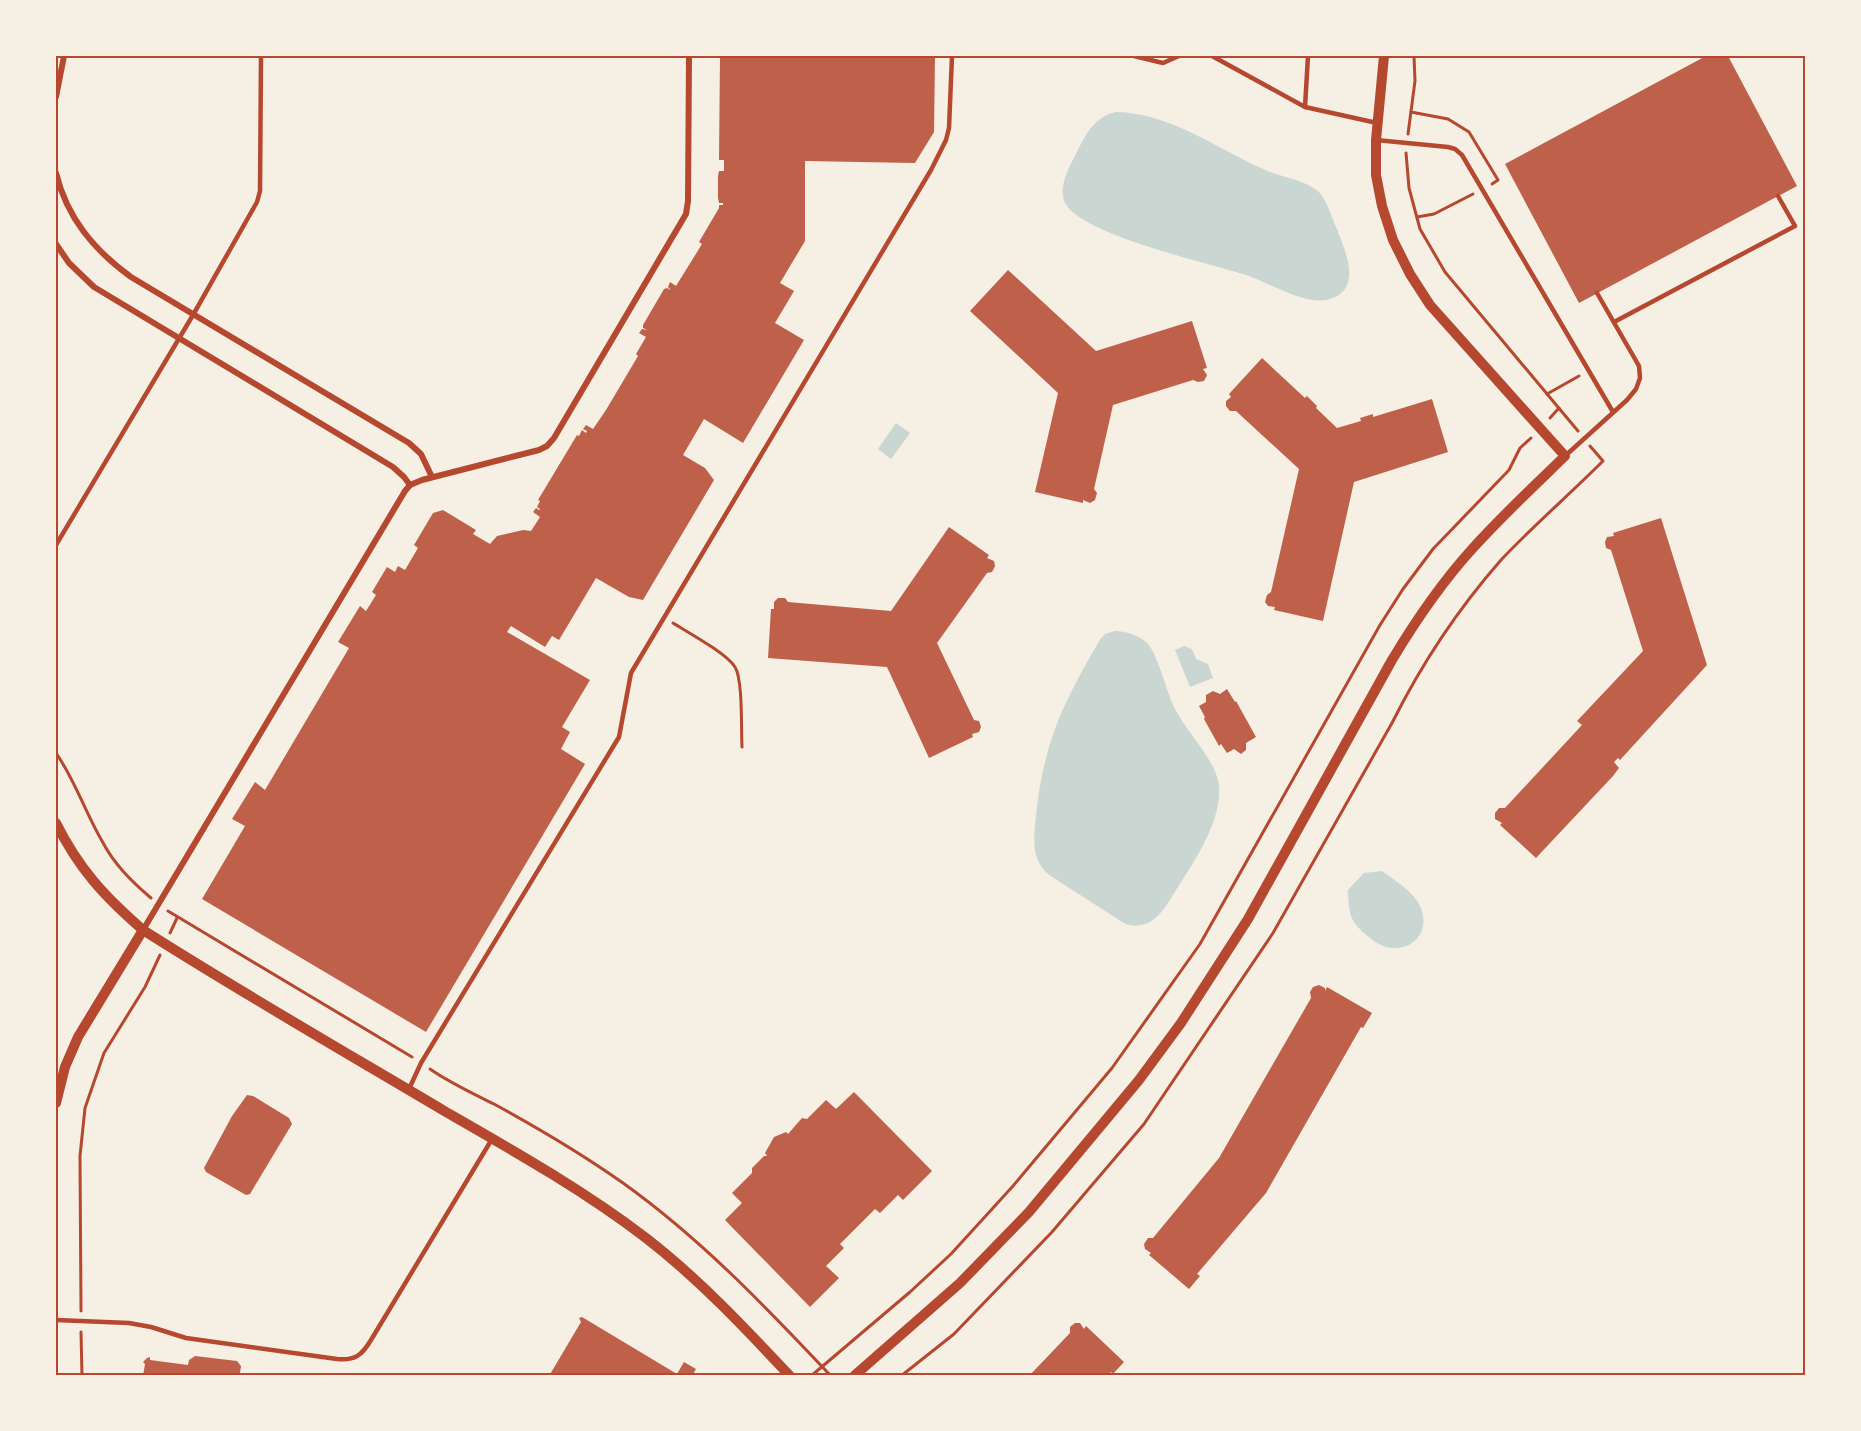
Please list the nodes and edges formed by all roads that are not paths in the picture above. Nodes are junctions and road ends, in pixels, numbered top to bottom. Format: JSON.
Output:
{"nodes":[{"id":1,"x":64,"y":56,"type":"edge"},
{"id":2,"x":261,"y":56,"type":"edge"},
{"id":3,"x":689,"y":56,"type":"edge"},
{"id":4,"x":952,"y":56,"type":"edge"},
{"id":5,"x":1134,"y":56,"type":"edge"},
{"id":6,"x":1179,"y":56,"type":"edge"},
{"id":7,"x":1212,"y":56,"type":"edge"},
{"id":8,"x":1308,"y":56,"type":"edge"},
{"id":9,"x":1384,"y":56,"type":"edge"},
{"id":10,"x":57,"y":81,"type":"edge"},
{"id":11,"x":56,"y":97,"type":"edge"},
{"id":12,"x":1305,"y":107,"type":"junction"},
{"id":13,"x":1378,"y":123,"type":"junction"},
{"id":14,"x":1376,"y":140,"type":"junction"},
{"id":15,"x":56,"y":173,"type":"edge"},
{"id":16,"x":1778,"y":196,"type":"dead end"},
{"id":17,"x":56,"y":244,"type":"edge"},
{"id":18,"x":1597,"y":293,"type":"dead end"},
{"id":19,"x":193,"y":315,"type":"junction"},
{"id":20,"x":1614,"y":322,"type":"junction"},
{"id":21,"x":179,"y":338,"type":"junction"},
{"id":22,"x":1613,"y":412,"type":"junction"},
{"id":23,"x":1565,"y":456,"type":"junction"},
{"id":24,"x":432,"y":477,"type":"junction"},
{"id":25,"x":410,"y":485,"type":"junction"},
{"id":26,"x":56,"y":545,"type":"edge"},
{"id":27,"x":56,"y":823,"type":"edge"},
{"id":28,"x":143,"y":930,"type":"junction"},
{"id":29,"x":409,"y":1090,"type":"junction"},
{"id":30,"x":56,"y":1103,"type":"edge"},
{"id":31,"x":492,"y":1138,"type":"junction"},
{"id":32,"x":56,"y":1320,"type":"edge"},
{"id":33,"x":790,"y":1376,"type":"edge"},
{"id":34,"x":854,"y":1376,"type":"edge"}],
"edges":[{"from":1,"to":10,"type":"street"},
{"from":2,"to":19,"type":"lane"},
{"from":3,"to":24,"type":"street"},
{"from":4,"to":29,"type":"lane"},
{"from":5,"to":6,"type":"lane"},
{"from":7,"to":12,"type":"lane"},
{"from":8,"to":12,"type":"lane"},
{"from":9,"to":13,"type":"street"},
{"from":10,"to":11,"type":"street"},
{"from":12,"to":13,"type":"lane"},
{"from":13,"to":14,"type":"street"},
{"from":14,"to":22,"type":"lane"},
{"from":14,"to":23,"type":"street"},
{"from":15,"to":19,"type":"street"},
{"from":16,"to":20,"type":"lane"},
{"from":17,"to":21,"type":"street"},
{"from":18,"to":20,"type":"lane"},
{"from":19,"to":21,"type":"lane"},
{"from":19,"to":24,"type":"street"},
{"from":20,"to":22,"type":"lane"},
{"from":21,"to":25,"type":"street"},
{"from":21,"to":26,"type":"lane"},
{"from":22,"to":23,"type":"lane"},
{"from":23,"to":34,"type":"street"},
{"from":24,"to":25,"type":"street"},
{"from":25,"to":28,"type":"street"},
{"from":27,"to":28,"type":"street"},
{"from":28,"to":29,"type":"street"},
{"from":28,"to":30,"type":"street"},
{"from":29,"to":31,"type":"street"},
{"from":31,"to":32,"type":"lane"},
{"from":31,"to":33,"type":"street"}]}
